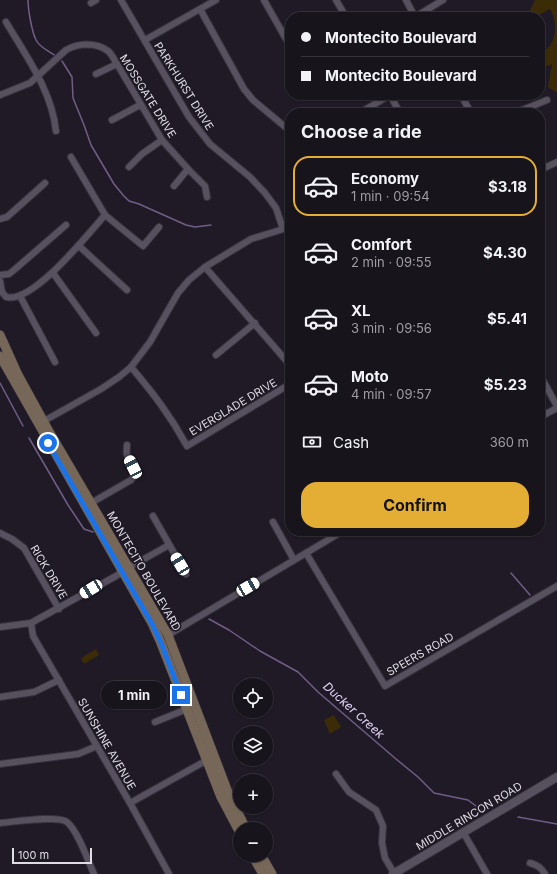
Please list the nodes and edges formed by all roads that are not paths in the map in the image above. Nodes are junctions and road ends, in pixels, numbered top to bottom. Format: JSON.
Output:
{"nodes":[{"id":1,"x":121,"y":0,"type":"edge"},
{"id":2,"x":216,"y":0,"type":"edge"},
{"id":3,"x":264,"y":0,"type":"edge"},
{"id":4,"x":336,"y":0,"type":"edge"},
{"id":5,"x":406,"y":0,"type":"edge"},
{"id":6,"x":443,"y":0,"type":"edge"},
{"id":7,"x":200,"y":9,"type":"junction"},
{"id":8,"x":343,"y":12,"type":"edge"},
{"id":9,"x":412,"y":12,"type":"edge"},
{"id":10,"x":423,"y":12,"type":"edge"},
{"id":11,"x":6,"y":22,"type":"dead end"},
{"id":12,"x":285,"y":37,"type":"edge"},
{"id":13,"x":145,"y":40,"type":"junction"},
{"id":14,"x":117,"y":64,"type":"junction"},
{"id":15,"x":96,"y":74,"type":"dead end"},
{"id":16,"x":38,"y":76,"type":"junction"},
{"id":17,"x":0,"y":95,"type":"edge"},
{"id":18,"x":382,"y":100,"type":"edge"},
{"id":19,"x":547,"y":100,"type":"dead end"},
{"id":20,"x":140,"y":105,"type":"junction"},
{"id":21,"x":369,"y":108,"type":"edge"},
{"id":22,"x":527,"y":108,"type":"edge"},
{"id":23,"x":112,"y":120,"type":"dead end"},
{"id":24,"x":285,"y":127,"type":"edge"},
{"id":25,"x":56,"y":131,"type":"dead end"},
{"id":26,"x":162,"y":140,"type":"junction"},
{"id":27,"x":71,"y":156,"type":"dead end"},
{"id":28,"x":557,"y":162,"type":"edge"},
{"id":29,"x":129,"y":167,"type":"dead end"},
{"id":30,"x":545,"y":168,"type":"edge"},
{"id":31,"x":188,"y":169,"type":"junction"},
{"id":32,"x":45,"y":183,"type":"dead end"},
{"id":33,"x":174,"y":186,"type":"dead end"},
{"id":34,"x":208,"y":197,"type":"dead end"},
{"id":35,"x":105,"y":215,"type":"junction"},
{"id":36,"x":0,"y":218,"type":"edge"},
{"id":37,"x":66,"y":225,"type":"dead end"},
{"id":38,"x":159,"y":227,"type":"dead end"},
{"id":39,"x":283,"y":229,"type":"joint"},
{"id":40,"x":79,"y":246,"type":"junction"},
{"id":41,"x":205,"y":267,"type":"junction"},
{"id":42,"x":53,"y":273,"type":"junction"},
{"id":43,"x":0,"y":275,"type":"edge"},
{"id":44,"x":0,"y":281,"type":"edge"},
{"id":45,"x":126,"y":290,"type":"dead end"},
{"id":46,"x":20,"y":296,"type":"junction"},
{"id":47,"x":254,"y":323,"type":"junction"},
{"id":48,"x":96,"y":333,"type":"dead end"},
{"id":49,"x":0,"y":335,"type":"edge"},
{"id":50,"x":216,"y":355,"type":"dead end"},
{"id":51,"x":0,"y":356,"type":"edge"},
{"id":52,"x":285,"y":359,"type":"edge"},
{"id":53,"x":55,"y":362,"type":"dead end"},
{"id":54,"x":131,"y":367,"type":"junction"},
{"id":55,"x":545,"y":384,"type":"edge"},
{"id":56,"x":285,"y":387,"type":"edge"},
{"id":57,"x":557,"y":407,"type":"edge"},
{"id":58,"x":545,"y":414,"type":"edge"},
{"id":59,"x":44,"y":421,"type":"junction"},
{"id":60,"x":127,"y":445,"type":"dead end"},
{"id":61,"x":92,"y":503,"type":"junction"},
{"id":62,"x":153,"y":516,"type":"dead end"},
{"id":63,"x":273,"y":522,"type":"dead end"},
{"id":64,"x":0,"y":534,"type":"edge"},
{"id":65,"x":335,"y":536,"type":"edge"},
{"id":66,"x":169,"y":545,"type":"junction"},
{"id":67,"x":306,"y":553,"type":"junction"},
{"id":68,"x":294,"y":560,"type":"junction"},
{"id":69,"x":125,"y":570,"type":"junction"},
{"id":70,"x":186,"y":574,"type":"dead end"},
{"id":71,"x":557,"y":586,"type":"edge"},
{"id":72,"x":59,"y":609,"type":"junction"},
{"id":73,"x":31,"y":624,"type":"junction"},
{"id":74,"x":0,"y":627,"type":"edge"},
{"id":75,"x":168,"y":635,"type":"junction"},
{"id":76,"x":59,"y":680,"type":"junction"},
{"id":77,"x":0,"y":697,"type":"edge"},
{"id":78,"x":187,"y":709,"type":"junction"},
{"id":79,"x":155,"y":722,"type":"dead end"},
{"id":80,"x":97,"y":746,"type":"junction"},
{"id":81,"x":211,"y":759,"type":"junction"},
{"id":82,"x":0,"y":764,"type":"edge"},
{"id":83,"x":336,"y":774,"type":"dead end"},
{"id":84,"x":557,"y":777,"type":"edge"},
{"id":85,"x":130,"y":803,"type":"junction"},
{"id":86,"x":234,"y":822,"type":"edge"},
{"id":87,"x":242,"y":822,"type":"edge"},
{"id":88,"x":0,"y":823,"type":"edge"},
{"id":89,"x":463,"y":832,"type":"junction"},
{"id":90,"x":256,"y":862,"type":"edge"},
{"id":91,"x":265,"y":862,"type":"edge"},
{"id":92,"x":530,"y":864,"type":"dead end"},
{"id":93,"x":94,"y":874,"type":"edge"},
{"id":94,"x":169,"y":874,"type":"edge"},
{"id":95,"x":263,"y":874,"type":"edge"},
{"id":96,"x":272,"y":874,"type":"edge"},
{"id":97,"x":394,"y":874,"type":"edge"},
{"id":98,"x":487,"y":874,"type":"edge"},
{"id":99,"x":545,"y":874,"type":"edge"}],
"edges":[{"from":1,"to":13,"type":"street","name":"PARKHURST DRIVE"},
{"from":2,"to":7,"type":"street"},
{"from":3,"to":12,"type":"street"},
{"from":4,"to":8,"type":"street"},
{"from":5,"to":9,"type":"street"},
{"from":6,"to":10,"type":"street"},
{"from":7,"to":13,"type":"street"},
{"from":7,"to":24,"type":"street"},
{"from":11,"to":16,"type":"street"},
{"from":13,"to":39,"type":"street","name":"PARKHURST DRIVE"},
{"from":14,"to":15,"type":"street"},
{"from":14,"to":16,"type":"street","name":"MOSSGATE DRIVE"},
{"from":14,"to":20,"type":"street","name":"MOSSGATE DRIVE"},
{"from":16,"to":17,"type":"street","name":"MOSSGATE DRIVE"},
{"from":16,"to":25,"type":"street"},
{"from":18,"to":21,"type":"street"},
{"from":19,"to":22,"type":"street"},
{"from":20,"to":23,"type":"street"},
{"from":20,"to":26,"type":"street","name":"MOSSGATE DRIVE"},
{"from":26,"to":29,"type":"street"},
{"from":26,"to":31,"type":"street","name":"MOSSGATE DRIVE"},
{"from":27,"to":35,"type":"street"},
{"from":28,"to":30,"type":"street"},
{"from":31,"to":33,"type":"street"},
{"from":31,"to":34,"type":"street","name":"MOSSGATE DRIVE"},
{"from":32,"to":36,"type":"street"},
{"from":35,"to":38,"type":"street"},
{"from":35,"to":40,"type":"street"},
{"from":37,"to":43,"type":"street"},
{"from":39,"to":41,"type":"street"},
{"from":40,"to":42,"type":"street"},
{"from":40,"to":45,"type":"street"},
{"from":41,"to":47,"type":"street"},
{"from":41,"to":54,"type":"street"},
{"from":42,"to":46,"type":"street"},
{"from":42,"to":48,"type":"street"},
{"from":44,"to":46,"type":"street"},
{"from":46,"to":53,"type":"street"},
{"from":47,"to":50,"type":"street"},
{"from":47,"to":52,"type":"street"},
{"from":49,"to":59,"type":"main road","name":"MONTECITO BOULEVARD"},
{"from":51,"to":69,"type":"main road","name":"MONTECITO BOULEVARD"},
{"from":54,"to":56,"type":"street","name":"EVERGLADE DRIVE"},
{"from":54,"to":59,"type":"street"},
{"from":55,"to":57,"type":"street"},
{"from":57,"to":58,"type":"street"},
{"from":59,"to":61,"type":"main road","name":"MONTECITO BOULEVARD"},
{"from":60,"to":61,"type":"street"},
{"from":61,"to":69,"type":"main road","name":"MONTECITO BOULEVARD"},
{"from":62,"to":66,"type":"street"},
{"from":63,"to":68,"type":"street"},
{"from":64,"to":72,"type":"street","name":"RICK DRIVE"},
{"from":65,"to":67,"type":"street"},
{"from":66,"to":69,"type":"street"},
{"from":66,"to":70,"type":"street"},
{"from":67,"to":68,"type":"street"},
{"from":67,"to":71,"type":"street","name":"SPEERS ROAD"},
{"from":68,"to":75,"type":"street"},
{"from":69,"to":72,"type":"street"},
{"from":69,"to":75,"type":"main road","name":"MONTECITO BOULEVARD"},
{"from":69,"to":78,"type":"main road","name":"MONTECITO BOULEVARD"},
{"from":72,"to":73,"type":"street"},
{"from":73,"to":74,"type":"street"},
{"from":73,"to":76,"type":"street","name":"SUNSHINE AVENUE"},
{"from":75,"to":81,"type":"main road","name":"MONTECITO BOULEVARD"},
{"from":76,"to":77,"type":"street"},
{"from":76,"to":80,"type":"street","name":"SUNSHINE AVENUE"},
{"from":78,"to":79,"type":"street"},
{"from":78,"to":81,"type":"main road","name":"MONTECITO BOULEVARD"},
{"from":80,"to":82,"type":"street"},
{"from":80,"to":85,"type":"street","name":"SUNSHINE AVENUE"},
{"from":81,"to":85,"type":"street"},
{"from":81,"to":86,"type":"main road","name":"MONTECITO BOULEVARD"},
{"from":81,"to":87,"type":"main road","name":"MONTECITO BOULEVARD"},
{"from":83,"to":97,"type":"street"},
{"from":84,"to":89,"type":"street","name":"MIDDLE RINCON ROAD"},
{"from":85,"to":94,"type":"street","name":"SUNSHINE AVENUE"},
{"from":88,"to":93,"type":"street"},
{"from":89,"to":97,"type":"street","name":"MIDDLE RINCON ROAD"},
{"from":89,"to":98,"type":"street"},
{"from":90,"to":95,"type":"main road"},
{"from":91,"to":96,"type":"main road"},
{"from":92,"to":99,"type":"street"}]}
